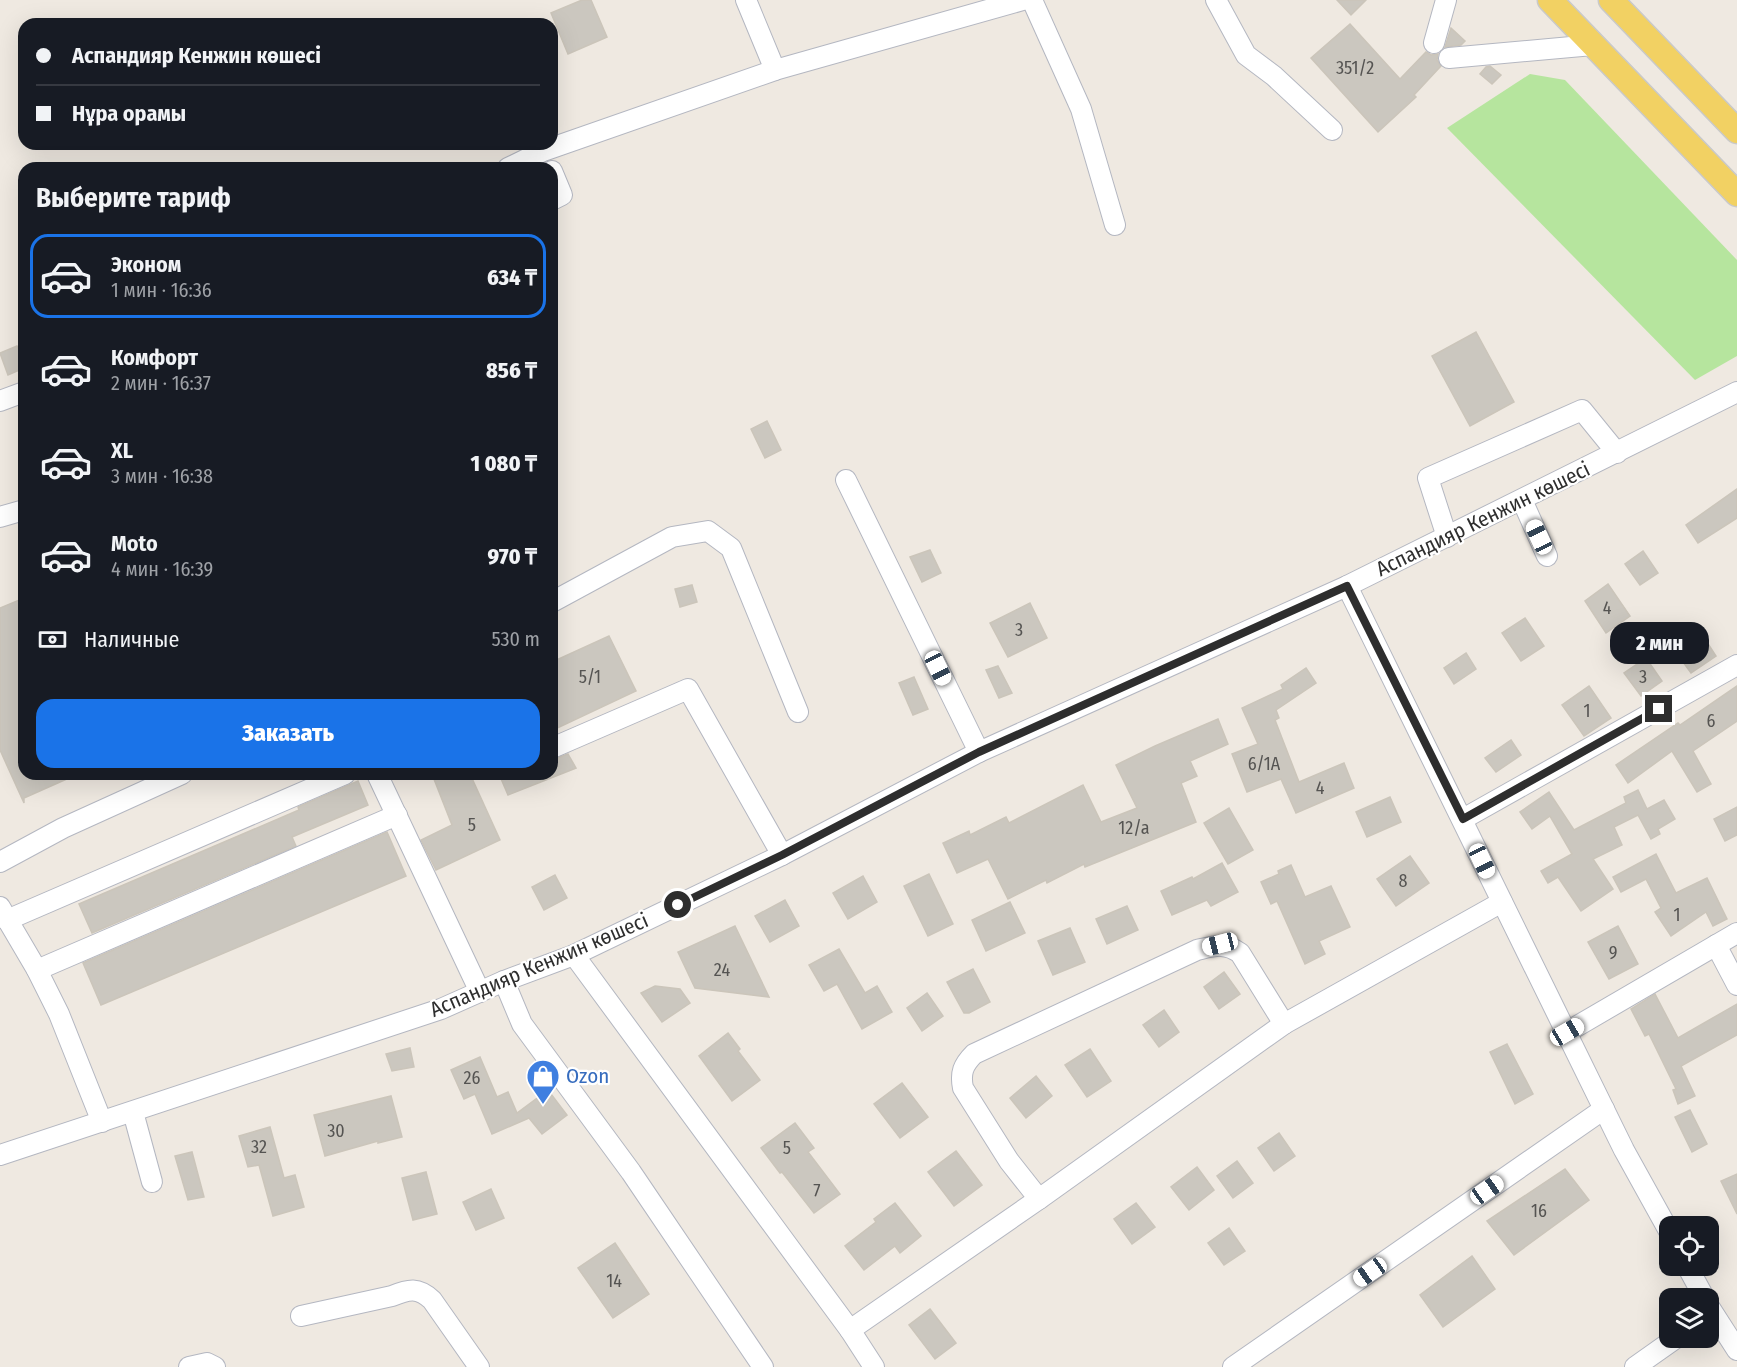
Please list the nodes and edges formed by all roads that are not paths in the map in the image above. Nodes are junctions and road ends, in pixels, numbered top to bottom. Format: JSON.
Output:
{"nodes":[{"id":1,"x":746,"y":0,"type":"edge"},
{"id":2,"x":1023,"y":0,"type":"edge"},
{"id":3,"x":1032,"y":0,"type":"edge"},
{"id":4,"x":1216,"y":0,"type":"edge"},
{"id":5,"x":1446,"y":0,"type":"edge"},
{"id":6,"x":1550,"y":0,"type":"edge"},
{"id":7,"x":1611,"y":0,"type":"edge"},
{"id":8,"x":1434,"y":43,"type":"dead end"},
{"id":9,"x":1593,"y":45,"type":"junction"},
{"id":10,"x":1449,"y":58,"type":"dead end"},
{"id":11,"x":775,"y":70,"type":"junction"},
{"id":12,"x":1332,"y":130,"type":"dead end"},
{"id":13,"x":1737,"y":131,"type":"edge"},
{"id":14,"x":551,"y":162,"type":"edge"},
{"id":15,"x":558,"y":185,"type":"edge"},
{"id":16,"x":1737,"y":194,"type":"edge"},
{"id":17,"x":558,"y":197,"type":"edge"},
{"id":18,"x":1115,"y":225,"type":"dead end"},
{"id":19,"x":1737,"y":392,"type":"edge"},
{"id":20,"x":18,"y":394,"type":"edge"},
{"id":21,"x":0,"y":401,"type":"edge"},
{"id":22,"x":1617,"y":453,"type":"junction"},
{"id":23,"x":846,"y":480,"type":"dead end"},
{"id":24,"x":1522,"y":500,"type":"junction"},
{"id":25,"x":18,"y":512,"type":"edge"},
{"id":26,"x":0,"y":517,"type":"edge"},
{"id":27,"x":1447,"y":537,"type":"junction"},
{"id":28,"x":1548,"y":556,"type":"dead end"},
{"id":29,"x":1347,"y":586,"type":"junction"},
{"id":30,"x":558,"y":599,"type":"edge"},
{"id":31,"x":1737,"y":665,"type":"edge"},
{"id":32,"x":798,"y":712,"type":"dead end"},
{"id":33,"x":558,"y":745,"type":"edge"},
{"id":34,"x":979,"y":752,"type":"junction"},
{"id":35,"x":169,"y":780,"type":"edge"},
{"id":36,"x":330,"y":780,"type":"edge"},
{"id":37,"x":380,"y":780,"type":"edge"},
{"id":38,"x":397,"y":815,"type":"junction"},
{"id":39,"x":1463,"y":819,"type":"junction"},
{"id":40,"x":782,"y":855,"type":"junction"},
{"id":41,"x":0,"y":862,"type":"edge"},
{"id":42,"x":1502,"y":902,"type":"junction"},
{"id":43,"x":4,"y":914,"type":"edge"},
{"id":44,"x":1737,"y":933,"type":"edge"},
{"id":45,"x":1716,"y":945,"type":"junction"},
{"id":46,"x":574,"y":955,"type":"junction"},
{"id":47,"x":37,"y":970,"type":"junction"},
{"id":48,"x":504,"y":981,"type":"junction"},
{"id":49,"x":1737,"y":985,"type":"edge"},
{"id":50,"x":480,"y":992,"type":"junction"},
{"id":51,"x":1284,"y":1024,"type":"junction"},
{"id":52,"x":1567,"y":1032,"type":"junction"},
{"id":53,"x":1604,"y":1109,"type":"junction"},
{"id":54,"x":133,"y":1112,"type":"junction"},
{"id":55,"x":102,"y":1122,"type":"junction"},
{"id":56,"x":0,"y":1155,"type":"edge"},
{"id":57,"x":152,"y":1182,"type":"dead end"},
{"id":58,"x":1039,"y":1199,"type":"junction"},
{"id":59,"x":1661,"y":1216,"type":"edge"},
{"id":60,"x":301,"y":1316,"type":"dead end"},
{"id":61,"x":1719,"y":1323,"type":"edge"},
{"id":62,"x":850,"y":1330,"type":"junction"},
{"id":63,"x":1663,"y":1348,"type":"edge"},
{"id":64,"x":1737,"y":1350,"type":"edge"},
{"id":65,"x":189,"y":1367,"type":"edge"},
{"id":66,"x":215,"y":1367,"type":"edge"},
{"id":67,"x":479,"y":1367,"type":"edge"},
{"id":68,"x":763,"y":1367,"type":"edge"},
{"id":69,"x":874,"y":1367,"type":"edge"},
{"id":70,"x":1233,"y":1367,"type":"edge"},
{"id":71,"x":1635,"y":1367,"type":"edge"}],
"edges":[{"from":1,"to":11,"type":"street"},
{"from":2,"to":11,"type":"street"},
{"from":3,"to":18,"type":"street"},
{"from":4,"to":12,"type":"street"},
{"from":5,"to":8,"type":"street"},
{"from":6,"to":9,"type":"main road"},
{"from":7,"to":13,"type":"main road"},
{"from":9,"to":10,"type":"street"},
{"from":9,"to":16,"type":"main road"},
{"from":11,"to":14,"type":"street"},
{"from":15,"to":17,"type":"street"},
{"from":19,"to":22,"type":"street","name":"Аспандияр Кенжин көшесі"},
{"from":20,"to":21,"type":"street"},
{"from":22,"to":24,"type":"street","name":"Аспандияр Кенжин көшесі"},
{"from":22,"to":27,"type":"street"},
{"from":23,"to":34,"type":"street"},
{"from":24,"to":27,"type":"street","name":"Аспандияр Кенжин көшесі"},
{"from":24,"to":28,"type":"street"},
{"from":25,"to":26,"type":"street"},
{"from":27,"to":29,"type":"street","name":"Аспандияр Кенжин көшесі"},
{"from":29,"to":34,"type":"street","name":"Аспандияр Кенжин көшесі"},
{"from":29,"to":39,"type":"street"},
{"from":30,"to":32,"type":"street"},
{"from":31,"to":39,"type":"street"},
{"from":33,"to":40,"type":"street"},
{"from":34,"to":40,"type":"street","name":"Аспандияр Кенжин көшесі"},
{"from":35,"to":41,"type":"street"},
{"from":36,"to":43,"type":"street"},
{"from":37,"to":38,"type":"street"},
{"from":38,"to":47,"type":"street"},
{"from":38,"to":50,"type":"street"},
{"from":39,"to":42,"type":"street"},
{"from":40,"to":46,"type":"street","name":"Аспандияр Кенжин көшесі"},
{"from":42,"to":51,"type":"street"},
{"from":42,"to":52,"type":"street"},
{"from":43,"to":47,"type":"street"},
{"from":44,"to":45,"type":"street"},
{"from":45,"to":49,"type":"street"},
{"from":45,"to":52,"type":"street"},
{"from":46,"to":48,"type":"street","name":"Аспандияр Кенжин көшесі"},
{"from":46,"to":62,"type":"street"},
{"from":47,"to":55,"type":"street"},
{"from":48,"to":50,"type":"street","name":"Аспандияр Кенжин көшесі"},
{"from":48,"to":68,"type":"street"},
{"from":50,"to":54,"type":"street","name":"Аспандияр Кенжин көшесі"},
{"from":51,"to":58,"type":"street"},
{"from":51,"to":58,"type":"street"},
{"from":52,"to":53,"type":"street"},
{"from":53,"to":59,"type":"street"},
{"from":53,"to":70,"type":"street"},
{"from":54,"to":55,"type":"street","name":"Аспандияр Кенжин көшесі"},
{"from":54,"to":57,"type":"street"},
{"from":55,"to":56,"type":"street","name":"Аспандияр Кенжин көшесі"},
{"from":58,"to":62,"type":"street"},
{"from":60,"to":67,"type":"street"},
{"from":61,"to":64,"type":"street"},
{"from":62,"to":69,"type":"street"},
{"from":63,"to":71,"type":"street"},
{"from":65,"to":66,"type":"street"}]}
